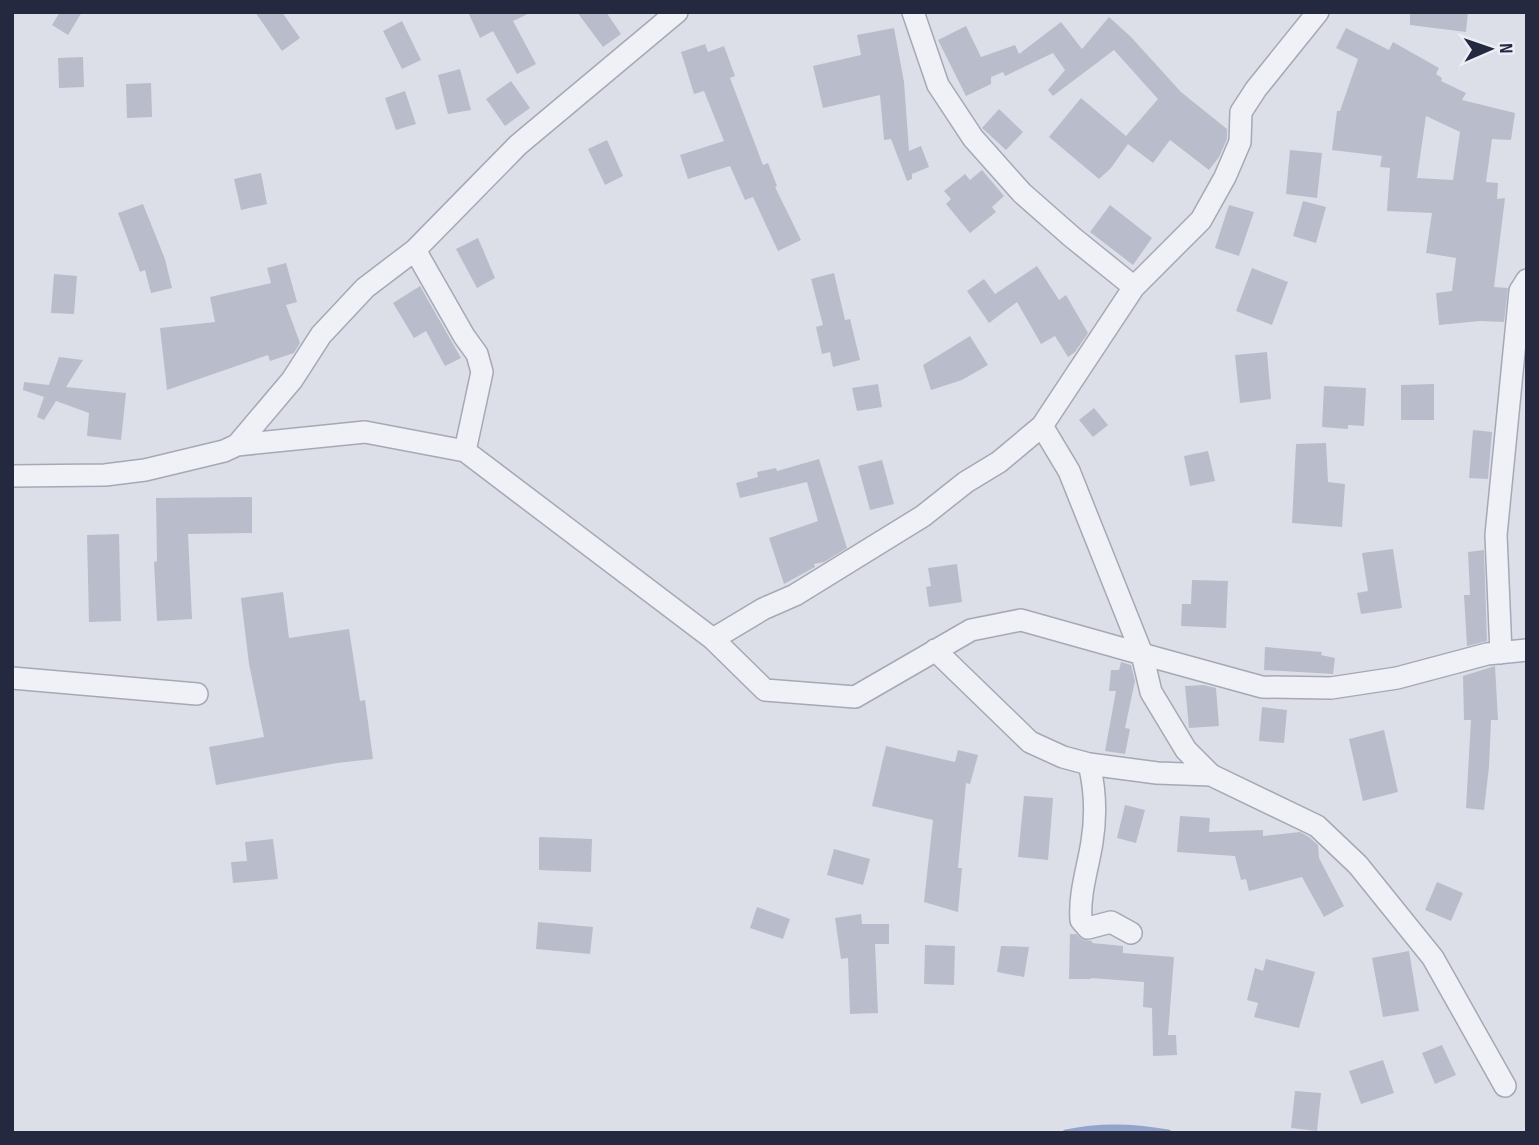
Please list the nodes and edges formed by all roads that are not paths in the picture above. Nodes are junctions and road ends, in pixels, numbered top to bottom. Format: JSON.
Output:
{"nodes":[{"id":1,"x":677,"y":12,"type":"edge"},
{"id":2,"x":913,"y":12,"type":"edge"},
{"id":3,"x":1318,"y":12,"type":"edge"},
{"id":4,"x":415,"y":250,"type":"junction"},
{"id":5,"x":1527,"y":280,"type":"edge"},
{"id":6,"x":1134,"y":287,"type":"junction"},
{"id":7,"x":1042,"y":426,"type":"junction"},
{"id":8,"x":237,"y":445,"type":"junction"},
{"id":9,"x":466,"y":451,"type":"junction"},
{"id":10,"x":12,"y":476,"type":"edge"},
{"id":11,"x":713,"y":639,"type":"junction"},
{"id":12,"x":935,"y":650,"type":"junction"},
{"id":13,"x":1527,"y":650,"type":"edge"},
{"id":14,"x":1501,"y":653,"type":"junction"},
{"id":15,"x":1142,"y":654,"type":"junction"},
{"id":16,"x":12,"y":678,"type":"edge"},
{"id":17,"x":197,"y":694,"type":"dead end"},
{"id":18,"x":1088,"y":764,"type":"junction"},
{"id":19,"x":1212,"y":775,"type":"junction"},
{"id":20,"x":1131,"y":933,"type":"dead end"},
{"id":21,"x":1505,"y":1086,"type":"dead end"}],
"edges":[{"from":1,"to":4,"type":"street"},
{"from":2,"to":6,"type":"street"},
{"from":3,"to":6,"type":"street"},
{"from":4,"to":8,"type":"street"},
{"from":4,"to":9,"type":"street"},
{"from":5,"to":14,"type":"street"},
{"from":6,"to":7,"type":"street"},
{"from":7,"to":11,"type":"street"},
{"from":7,"to":15,"type":"street"},
{"from":8,"to":9,"type":"street"},
{"from":8,"to":10,"type":"street"},
{"from":9,"to":11,"type":"street"},
{"from":11,"to":12,"type":"street"},
{"from":12,"to":15,"type":"street"},
{"from":12,"to":18,"type":"street"},
{"from":13,"to":14,"type":"street"},
{"from":14,"to":15,"type":"street"},
{"from":15,"to":19,"type":"street"},
{"from":16,"to":17,"type":"street"},
{"from":18,"to":19,"type":"street"},
{"from":18,"to":20,"type":"street"},
{"from":19,"to":21,"type":"street"}]}
